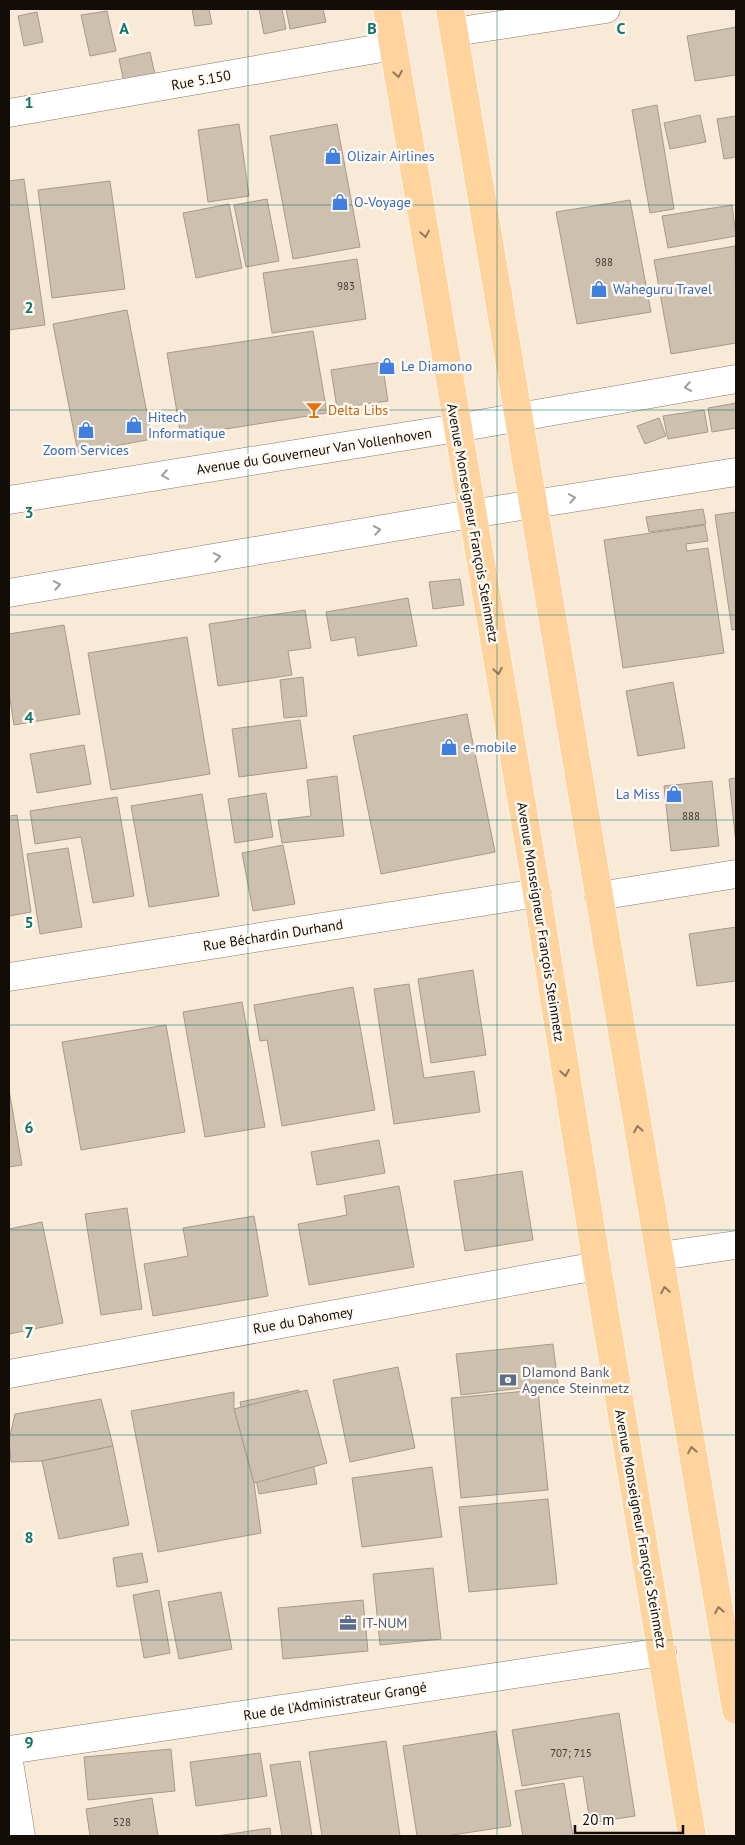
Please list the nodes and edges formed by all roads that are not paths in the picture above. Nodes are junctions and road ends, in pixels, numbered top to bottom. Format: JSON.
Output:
{"nodes":[{"id":1,"x":387,"y":9,"type":"edge"},
{"id":2,"x":606,"y":9,"type":"edge"},
{"id":3,"x":452,"y":20,"type":"edge"},
{"id":4,"x":393,"y":46,"type":"junction"},
{"id":5,"x":9,"y":113,"type":"edge"},
{"id":6,"x":736,"y":379,"type":"edge"},
{"id":7,"x":518,"y":416,"type":"junction"},
{"id":8,"x":457,"y":428,"type":"junction"},
{"id":9,"x":736,"y":472,"type":"edge"},
{"id":10,"x":9,"y":500,"type":"edge"},
{"id":11,"x":533,"y":504,"type":"junction"},
{"id":12,"x":471,"y":514,"type":"junction"},
{"id":13,"x":9,"y":593,"type":"edge"},
{"id":14,"x":736,"y":874,"type":"edge"},
{"id":15,"x":537,"y":893,"type":"junction"},
{"id":16,"x":599,"y":896,"type":"junction"},
{"id":17,"x":9,"y":977,"type":"edge"},
{"id":18,"x":736,"y":1245,"type":"edge"},
{"id":19,"x":660,"y":1256,"type":"junction"},
{"id":20,"x":597,"y":1266,"type":"junction"},
{"id":21,"x":9,"y":1374,"type":"edge"},
{"id":22,"x":730,"y":1639,"type":"edge"},
{"id":23,"x":662,"y":1652,"type":"junction"},
{"id":24,"x":736,"y":1710,"type":"edge"},
{"id":25,"x":9,"y":1750,"type":"edge"},
{"id":26,"x":9,"y":1762,"type":"edge"},
{"id":27,"x":21,"y":1836,"type":"edge"},
{"id":28,"x":692,"y":1836,"type":"edge"}],
"edges":[{"from":1,"to":4,"type":"main road","name":"Avenue Monseigneur François Steinmetz"},
{"from":2,"to":3,"type":"street"},
{"from":3,"to":7,"type":"main road"},
{"from":4,"to":5,"type":"street","name":"Rue 5.150"},
{"from":4,"to":8,"type":"main road","name":"Avenue Monseigneur François Steinmetz","one_way":true},
{"from":6,"to":7,"type":"street","name":"Avenue du Gouverneur Van Vollenhoven","one_way":true},
{"from":7,"to":8,"type":"street","name":"Avenue du Gouverneur Van Vollenhoven"},
{"from":7,"to":11,"type":"main road"},
{"from":8,"to":10,"type":"street","name":"Avenue du Gouverneur Van Vollenhoven","one_way":true},
{"from":8,"to":12,"type":"main road","name":"Avenue Monseigneur François Steinmetz"},
{"from":11,"to":9,"type":"street","one_way":true},
{"from":11,"to":12,"type":"street"},
{"from":11,"to":16,"type":"main road"},
{"from":13,"to":12,"type":"street","one_way":true},
{"from":12,"to":15,"type":"main road","name":"Avenue Monseigneur François Steinmetz","one_way":true},
{"from":14,"to":16,"type":"street"},
{"from":15,"to":17,"type":"street","name":"Rue Béchardin Durhand"},
{"from":15,"to":20,"type":"main road","name":"Avenue Monseigneur François Steinmetz","one_way":true},
{"from":19,"to":16,"type":"main road","one_way":true},
{"from":18,"to":19,"type":"street"},
{"from":22,"to":19,"type":"main road","one_way":true},
{"from":20,"to":21,"type":"street","name":"Rue du Dahomey"},
{"from":20,"to":23,"type":"main road","name":"Avenue Monseigneur François Steinmetz"},
{"from":22,"to":24,"type":"main road"},
{"from":23,"to":25,"type":"street","name":"Rue de l'Administrateur Grangé"},
{"from":23,"to":28,"type":"main road","name":"Avenue Monseigneur François Steinmetz"},
{"from":26,"to":27,"type":"street"}]}
